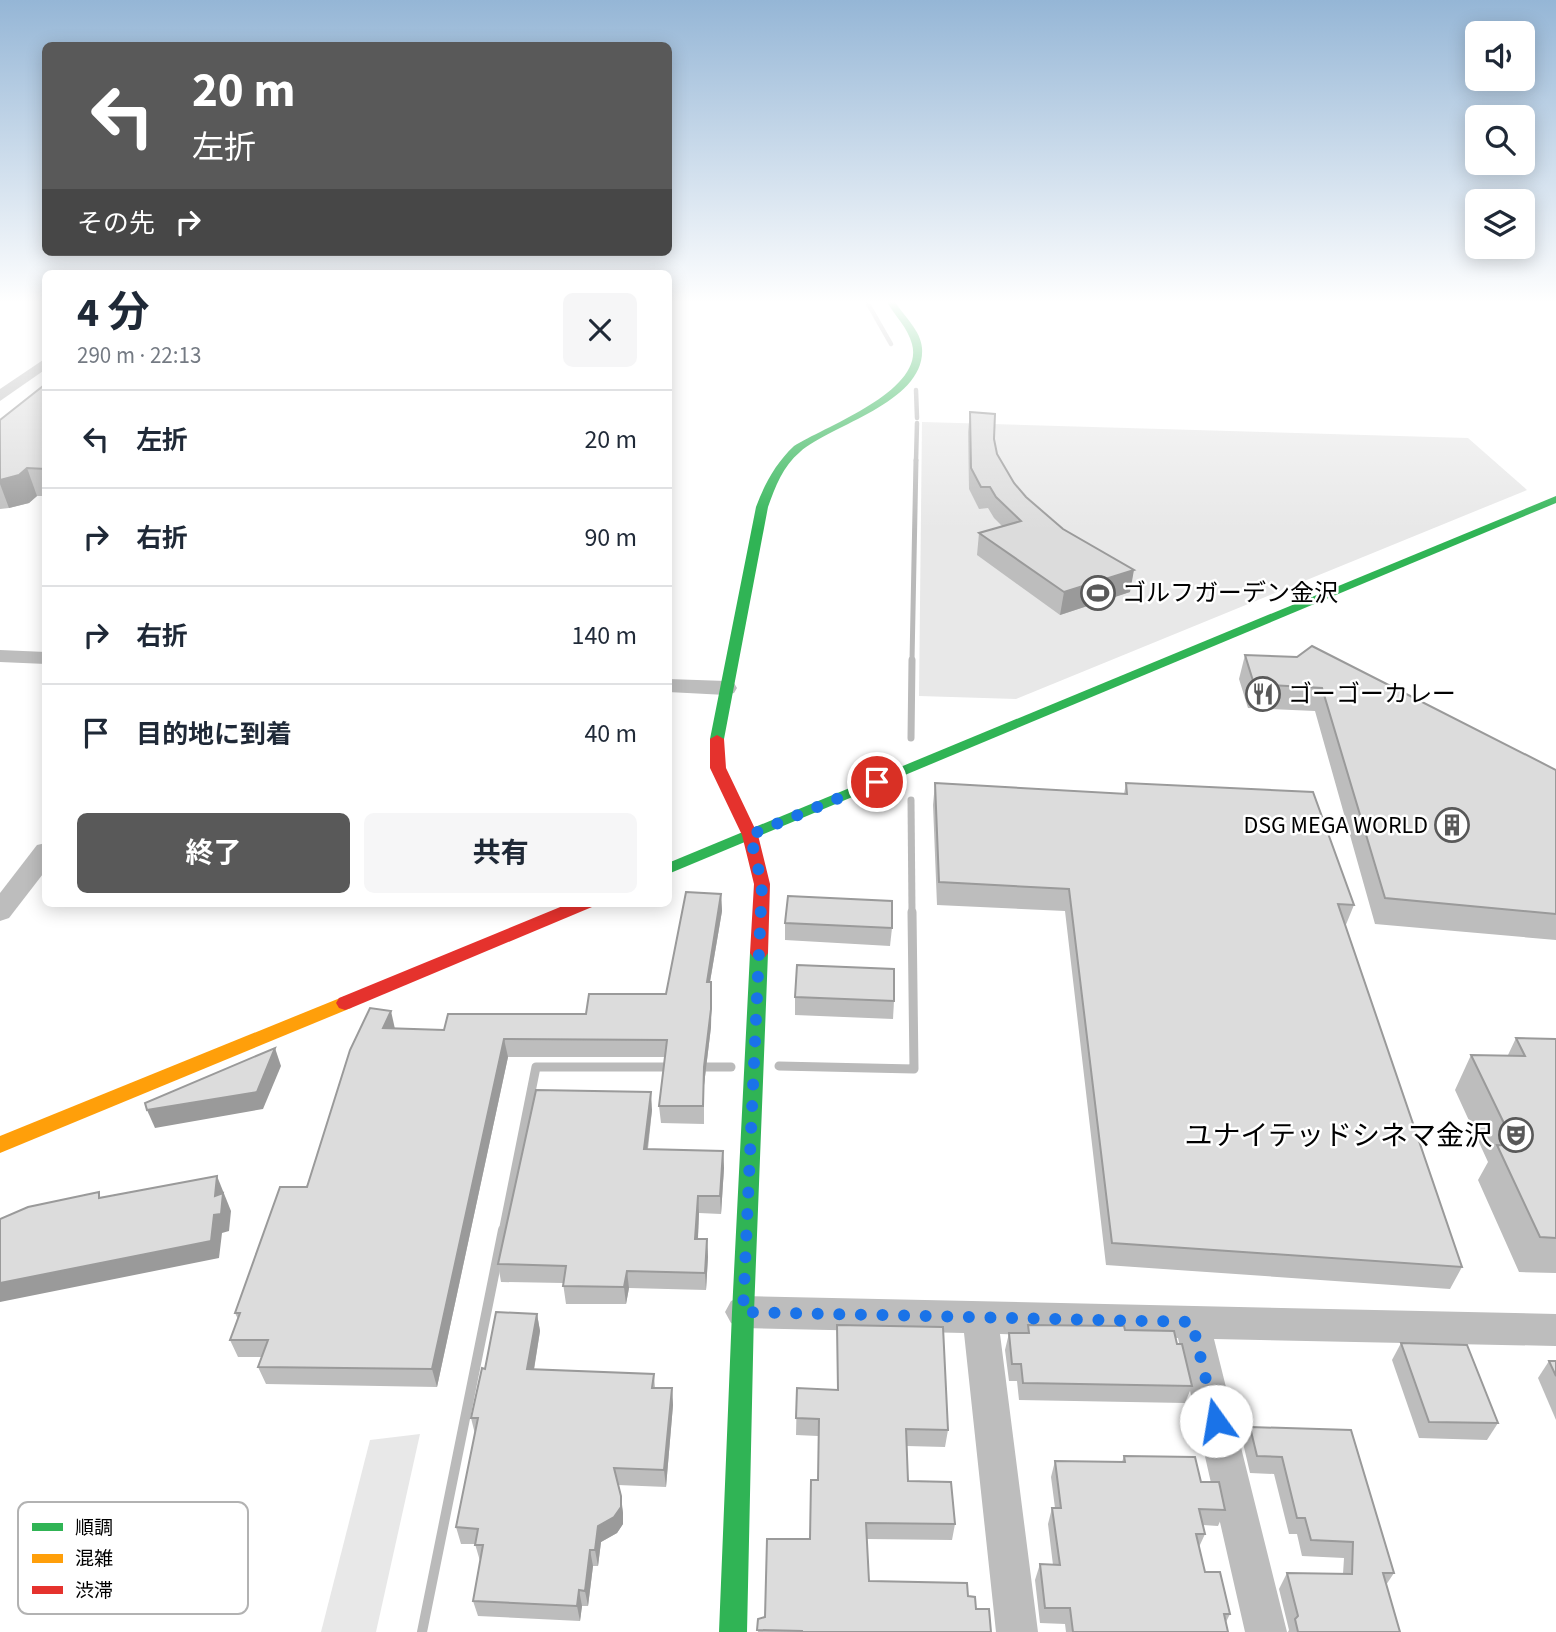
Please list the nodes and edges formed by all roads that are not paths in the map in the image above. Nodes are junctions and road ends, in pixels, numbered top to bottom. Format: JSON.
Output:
{"nodes":[{"id":1,"x":24,"y":378,"type":"edge"},
{"id":2,"x":909,"y":378,"type":"edge"},
{"id":3,"x":0,"y":396,"type":"edge"},
{"id":4,"x":1556,"y":499,"type":"edge"},
{"id":5,"x":0,"y":656,"type":"edge"},
{"id":6,"x":42,"y":658,"type":"edge"},
{"id":7,"x":672,"y":685,"type":"edge"},
{"id":8,"x":726,"y":688,"type":"junction"},
{"id":9,"x":750,"y":835,"type":"junction"},
{"id":10,"x":42,"y":855,"type":"edge"},
{"id":11,"x":672,"y":867,"type":"edge"},
{"id":12,"x":576,"y":907,"type":"edge"},
{"id":13,"x":0,"y":912,"type":"edge"},
{"id":14,"x":0,"y":1146,"type":"edge"},
{"id":15,"x":743,"y":1312,"type":"junction"},
{"id":16,"x":980,"y":1319,"type":"junction"},
{"id":17,"x":1192,"y":1322,"type":"junction"},
{"id":18,"x":1556,"y":1330,"type":"edge"},
{"id":19,"x":733,"y":1632,"type":"edge"},
{"id":20,"x":1017,"y":1632,"type":"edge"},
{"id":21,"x":1266,"y":1632,"type":"edge"}],
"edges":[{"from":1,"to":3,"type":"street"},
{"from":2,"to":8,"type":"street"},
{"from":4,"to":9,"type":"street"},
{"from":5,"to":6,"type":"street"},
{"from":7,"to":8,"type":"street"},
{"from":8,"to":9,"type":"street"},
{"from":9,"to":11,"type":"street"},
{"from":9,"to":15,"type":"street"},
{"from":10,"to":13,"type":"street"},
{"from":12,"to":14,"type":"street"},
{"from":15,"to":16,"type":"street"},
{"from":15,"to":19,"type":"street"},
{"from":16,"to":17,"type":"street"},
{"from":16,"to":20,"type":"street"},
{"from":17,"to":18,"type":"street"},
{"from":17,"to":21,"type":"street"}]}
